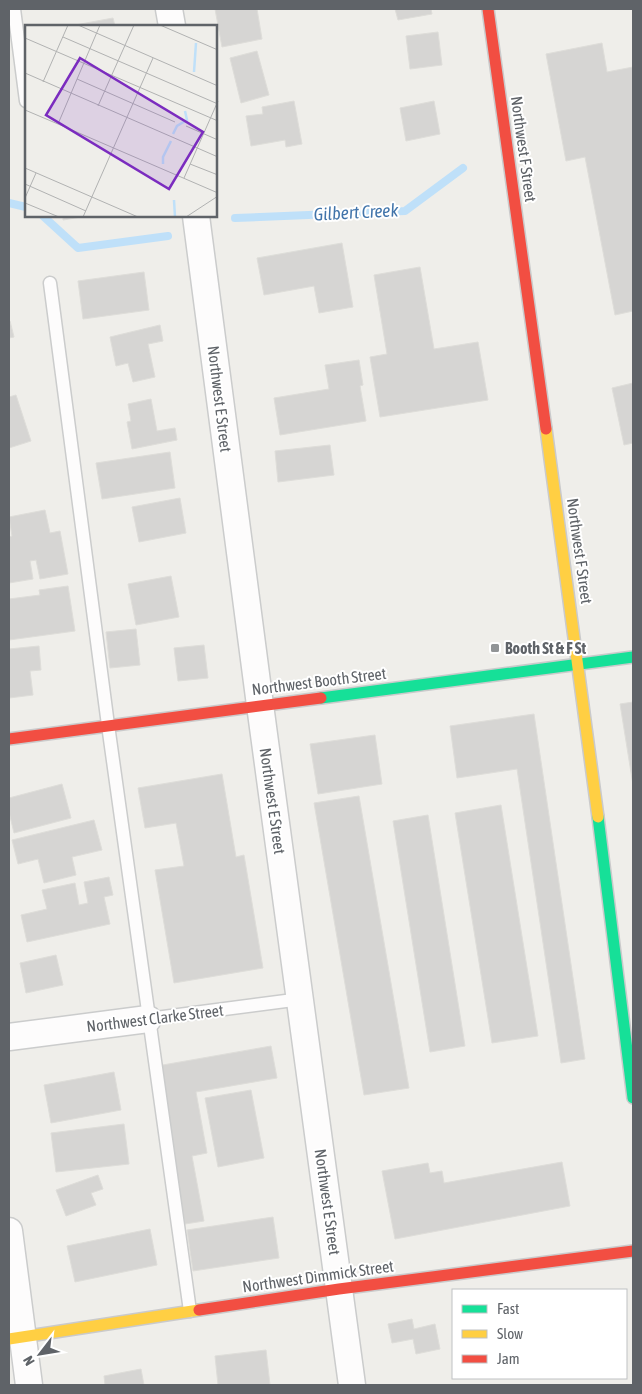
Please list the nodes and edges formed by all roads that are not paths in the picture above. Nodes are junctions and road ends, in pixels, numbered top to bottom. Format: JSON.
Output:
{"nodes":[{"id":1,"x":14,"y":9,"type":"edge"},
{"id":2,"x":169,"y":9,"type":"edge"},
{"id":3,"x":488,"y":9,"type":"edge"},
{"id":4,"x":172,"y":25,"type":"edge"},
{"id":5,"x":25,"y":93,"type":"edge"},
{"id":6,"x":196,"y":218,"type":"edge"},
{"id":7,"x":50,"y":283,"type":"dead end"},
{"id":8,"x":633,"y":657,"type":"edge"},
{"id":9,"x":578,"y":664,"type":"junction"},
{"id":10,"x":260,"y":705,"type":"junction"},
{"id":11,"x":108,"y":725,"type":"junction"},
{"id":12,"x":9,"y":739,"type":"edge"},
{"id":13,"x":301,"y":1000,"type":"junction"},
{"id":14,"x":148,"y":1019,"type":"junction"},
{"id":15,"x":9,"y":1038,"type":"edge"},
{"id":16,"x":633,"y":1098,"type":"edge"},
{"id":17,"x":9,"y":1231,"type":"edge"},
{"id":18,"x":633,"y":1251,"type":"edge"},
{"id":19,"x":339,"y":1289,"type":"junction"},
{"id":20,"x":190,"y":1311,"type":"junction"},
{"id":21,"x":16,"y":1338,"type":"edge"},
{"id":22,"x":29,"y":1385,"type":"edge"},
{"id":23,"x":352,"y":1385,"type":"edge"}],
"edges":[{"from":1,"to":5,"type":"lane"},
{"from":2,"to":4,"type":"street"},
{"from":3,"to":9,"type":"main road","name":"Northwest F Street"},
{"from":6,"to":10,"type":"street","name":"Northwest E Street"},
{"from":7,"to":11,"type":"lane"},
{"from":8,"to":9,"type":"main road","name":"Northwest Booth Street"},
{"from":9,"to":10,"type":"main road","name":"Northwest Booth Street"},
{"from":9,"to":16,"type":"main road","name":"Northwest F Street"},
{"from":10,"to":11,"type":"main road","name":"Northwest Booth Street"},
{"from":10,"to":13,"type":"street","name":"Northwest E Street"},
{"from":11,"to":12,"type":"main road","name":"Northwest Booth Street"},
{"from":11,"to":14,"type":"lane"},
{"from":13,"to":14,"type":"lane","name":"Northwest Clarke Street"},
{"from":13,"to":19,"type":"street","name":"Northwest E Street"},
{"from":14,"to":15,"type":"street","name":"Northwest Clarke Street"},
{"from":14,"to":20,"type":"lane"},
{"from":17,"to":21,"type":"street"},
{"from":18,"to":19,"type":"main road","name":"Northwest Dimmick Street"},
{"from":19,"to":20,"type":"main road","name":"Northwest Dimmick Street"},
{"from":19,"to":23,"type":"street","name":"Northwest E Street"},
{"from":20,"to":21,"type":"main road","name":"Northwest Dimmick Street"},
{"from":21,"to":22,"type":"street"}]}
